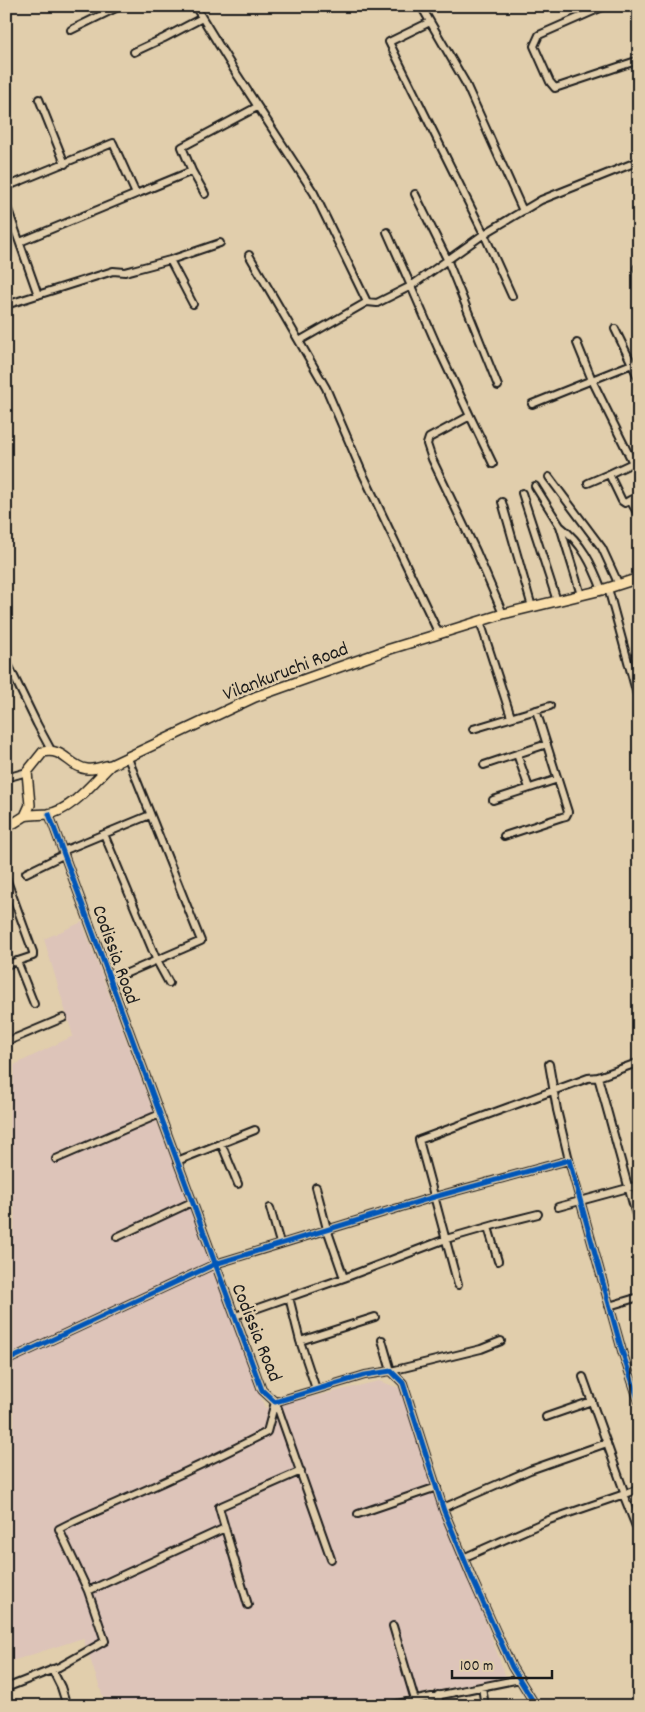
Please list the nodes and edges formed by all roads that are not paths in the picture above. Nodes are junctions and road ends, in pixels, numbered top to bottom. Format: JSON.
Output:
{"nodes":[{"id":1,"x":120,"y":6,"type":"edge"},
{"id":2,"x":195,"y":6,"type":"edge"},
{"id":3,"x":420,"y":6,"type":"edge"},
{"id":4,"x":605,"y":6,"type":"edge"},
{"id":5,"x":637,"y":6,"type":"edge"},
{"id":6,"x":639,"y":11,"type":"edge"},
{"id":7,"x":202,"y":18,"type":"junction"},
{"id":8,"x":430,"y":22,"type":"junction"},
{"id":9,"x":71,"y":30,"type":"dead end"},
{"id":10,"x":134,"y":52,"type":"dead end"},
{"id":11,"x":639,"y":60,"type":"edge"},
{"id":12,"x":39,"y":99,"type":"dead end"},
{"id":13,"x":257,"y":107,"type":"junction"},
{"id":14,"x":639,"y":161,"type":"edge"},
{"id":15,"x":65,"y":164,"type":"junction"},
{"id":16,"x":192,"y":171,"type":"junction"},
{"id":17,"x":6,"y":187,"type":"edge"},
{"id":18,"x":136,"y":194,"type":"junction"},
{"id":19,"x":205,"y":194,"type":"dead end"},
{"id":20,"x":415,"y":194,"type":"dead end"},
{"id":21,"x":6,"y":204,"type":"edge"},
{"id":22,"x":523,"y":211,"type":"junction"},
{"id":23,"x":387,"y":232,"type":"dead end"},
{"id":24,"x":484,"y":234,"type":"junction"},
{"id":25,"x":20,"y":242,"type":"junction"},
{"id":26,"x":220,"y":243,"type":"dead end"},
{"id":27,"x":249,"y":255,"type":"dead end"},
{"id":28,"x":447,"y":259,"type":"junction"},
{"id":29,"x":170,"y":260,"type":"junction"},
{"id":30,"x":411,"y":286,"type":"junction"},
{"id":31,"x":38,"y":295,"type":"junction"},
{"id":32,"x":512,"y":296,"type":"dead end"},
{"id":33,"x":367,"y":302,"type":"junction"},
{"id":34,"x":193,"y":304,"type":"dead end"},
{"id":35,"x":6,"y":305,"type":"edge"},
{"id":36,"x":615,"y":329,"type":"dead end"},
{"id":37,"x":299,"y":341,"type":"junction"},
{"id":38,"x":577,"y":343,"type":"dead end"},
{"id":39,"x":632,"y":364,"type":"junction"},
{"id":40,"x":592,"y":380,"type":"junction"},
{"id":41,"x":639,"y":380,"type":"edge"},
{"id":42,"x":498,"y":386,"type":"dead end"},
{"id":43,"x":532,"y":404,"type":"dead end"},
{"id":44,"x":470,"y":416,"type":"junction"},
{"id":45,"x":636,"y":461,"type":"edge"},
{"id":46,"x":492,"y":464,"type":"dead end"},
{"id":47,"x":609,"y":474,"type":"junction"},
{"id":48,"x":549,"y":477,"type":"dead end"},
{"id":49,"x":588,"y":483,"type":"dead end"},
{"id":50,"x":535,"y":486,"type":"dead end"},
{"id":51,"x":522,"y":493,"type":"dead end"},
{"id":52,"x":639,"y":496,"type":"edge"},
{"id":53,"x":630,"y":500,"type":"junction"},
{"id":54,"x":502,"y":502,"type":"dead end"},
{"id":55,"x":639,"y":516,"type":"edge"},
{"id":56,"x":560,"y":526,"type":"junction"},
{"id":57,"x":639,"y":578,"type":"edge"},
{"id":58,"x":619,"y":585,"type":"junction"},
{"id":59,"x":605,"y":589,"type":"junction"},
{"id":60,"x":581,"y":595,"type":"junction"},
{"id":61,"x":557,"y":601,"type":"junction"},
{"id":62,"x":532,"y":607,"type":"junction"},
{"id":63,"x":503,"y":614,"type":"junction"},
{"id":64,"x":480,"y":621,"type":"junction"},
{"id":65,"x":439,"y":634,"type":"junction"},
{"id":66,"x":6,"y":660,"type":"edge"},
{"id":67,"x":639,"y":702,"type":"edge"},
{"id":68,"x":550,"y":706,"type":"dead end"},
{"id":69,"x":536,"y":710,"type":"junction"},
{"id":70,"x":511,"y":717,"type":"junction"},
{"id":71,"x":473,"y":729,"type":"dead end"},
{"id":72,"x":547,"y":744,"type":"junction"},
{"id":73,"x":51,"y":750,"type":"junction"},
{"id":74,"x":517,"y":754,"type":"junction"},
{"id":75,"x":128,"y":758,"type":"junction"},
{"id":76,"x":111,"y":765,"type":"junction"},
{"id":77,"x":484,"y":765,"type":"dead end"},
{"id":78,"x":27,"y":772,"type":"junction"},
{"id":79,"x":6,"y":778,"type":"edge"},
{"id":80,"x":558,"y":779,"type":"junction"},
{"id":81,"x":528,"y":788,"type":"junction"},
{"id":82,"x":493,"y":800,"type":"dead end"},
{"id":83,"x":49,"y":814,"type":"junction"},
{"id":84,"x":150,"y":815,"type":"junction"},
{"id":85,"x":24,"y":816,"type":"junction"},
{"id":86,"x":6,"y":828,"type":"edge"},
{"id":87,"x":104,"y":834,"type":"junction"},
{"id":88,"x":504,"y":836,"type":"dead end"},
{"id":89,"x":64,"y":852,"type":"junction"},
{"id":90,"x":26,"y":873,"type":"dead end"},
{"id":91,"x":6,"y":878,"type":"edge"},
{"id":92,"x":17,"y":961,"type":"junction"},
{"id":93,"x":157,"y":961,"type":"junction"},
{"id":94,"x":6,"y":965,"type":"edge"},
{"id":95,"x":111,"y":980,"type":"junction"},
{"id":96,"x":169,"y":983,"type":"dead end"},
{"id":97,"x":34,"y":1004,"type":"dead end"},
{"id":98,"x":63,"y":1018,"type":"dead end"},
{"id":99,"x":6,"y":1042,"type":"edge"},
{"id":100,"x":549,"y":1064,"type":"dead end"},
{"id":101,"x":639,"y":1065,"type":"edge"},
{"id":102,"x":598,"y":1077,"type":"junction"},
{"id":103,"x":554,"y":1091,"type":"junction"},
{"id":104,"x":160,"y":1114,"type":"junction"},
{"id":105,"x":255,"y":1130,"type":"dead end"},
{"id":106,"x":221,"y":1144,"type":"junction"},
{"id":107,"x":56,"y":1159,"type":"dead end"},
{"id":108,"x":569,"y":1160,"type":"junction"},
{"id":109,"x":177,"y":1161,"type":"junction"},
{"id":110,"x":238,"y":1184,"type":"dead end"},
{"id":111,"x":639,"y":1185,"type":"edge"},
{"id":112,"x":316,"y":1187,"type":"dead end"},
{"id":113,"x":629,"y":1188,"type":"junction"},
{"id":114,"x":434,"y":1197,"type":"junction"},
{"id":115,"x":192,"y":1202,"type":"junction"},
{"id":116,"x":580,"y":1202,"type":"junction"},
{"id":117,"x":558,"y":1207,"type":"dead end"},
{"id":118,"x":270,"y":1208,"type":"dead end"},
{"id":119,"x":538,"y":1214,"type":"dead end"},
{"id":120,"x":639,"y":1226,"type":"edge"},
{"id":121,"x":488,"y":1227,"type":"junction"},
{"id":122,"x":327,"y":1229,"type":"junction"},
{"id":123,"x":117,"y":1237,"type":"dead end"},
{"id":124,"x":446,"y":1239,"type":"junction"},
{"id":125,"x":280,"y":1243,"type":"junction"},
{"id":126,"x":498,"y":1261,"type":"dead end"},
{"id":127,"x":215,"y":1264,"type":"junction"},
{"id":128,"x":344,"y":1278,"type":"junction"},
{"id":129,"x":458,"y":1285,"type":"dead end"},
{"id":130,"x":289,"y":1297,"type":"junction"},
{"id":131,"x":639,"y":1297,"type":"edge"},
{"id":132,"x":609,"y":1306,"type":"junction"},
{"id":133,"x":235,"y":1316,"type":"junction"},
{"id":134,"x":375,"y":1318,"type":"dead end"},
{"id":135,"x":382,"y":1340,"type":"dead end"},
{"id":136,"x":300,"y":1341,"type":"junction"},
{"id":137,"x":501,"y":1341,"type":"dead end"},
{"id":138,"x":6,"y":1361,"type":"edge"},
{"id":139,"x":391,"y":1371,"type":"junction"},
{"id":140,"x":583,"y":1377,"type":"dead end"},
{"id":141,"x":316,"y":1389,"type":"junction"},
{"id":142,"x":592,"y":1401,"type":"junction"},
{"id":143,"x":275,"y":1402,"type":"junction"},
{"id":144,"x":639,"y":1402,"type":"edge"},
{"id":145,"x":546,"y":1417,"type":"dead end"},
{"id":146,"x":607,"y":1443,"type":"junction"},
{"id":147,"x":301,"y":1471,"type":"junction"},
{"id":148,"x":437,"y":1487,"type":"junction"},
{"id":149,"x":639,"y":1489,"type":"edge"},
{"id":150,"x":624,"y":1494,"type":"junction"},
{"id":151,"x":443,"y":1508,"type":"junction"},
{"id":152,"x":358,"y":1514,"type":"dead end"},
{"id":153,"x":225,"y":1528,"type":"junction"},
{"id":154,"x":639,"y":1534,"type":"edge"},
{"id":155,"x":463,"y":1558,"type":"junction"},
{"id":156,"x":331,"y":1559,"type":"dead end"},
{"id":157,"x":88,"y":1591,"type":"junction"},
{"id":158,"x":248,"y":1605,"type":"dead end"},
{"id":159,"x":393,"y":1626,"type":"dead end"},
{"id":160,"x":52,"y":1669,"type":"junction"},
{"id":161,"x":520,"y":1679,"type":"junction"},
{"id":162,"x":482,"y":1686,"type":"junction"},
{"id":163,"x":6,"y":1688,"type":"edge"},
{"id":164,"x":438,"y":1696,"type":"junction"},
{"id":165,"x":416,"y":1700,"type":"junction"},
{"id":166,"x":397,"y":1705,"type":"edge"},
{"id":167,"x":67,"y":1706,"type":"edge"},
{"id":168,"x":387,"y":1706,"type":"edge"},
{"id":169,"x":440,"y":1706,"type":"edge"},
{"id":170,"x":485,"y":1706,"type":"edge"},
{"id":171,"x":536,"y":1706,"type":"edge"}],
"edges":[{"from":1,"to":9,"type":"street"},
{"from":2,"to":7,"type":"street"},
{"from":3,"to":8,"type":"street"},
{"from":4,"to":11,"type":"street"},
{"from":5,"to":6,"type":"street"},
{"from":7,"to":10,"type":"street"},
{"from":7,"to":13,"type":"street"},
{"from":8,"to":22,"type":"street"},
{"from":8,"to":24,"type":"street"},
{"from":12,"to":15,"type":"street"},
{"from":13,"to":16,"type":"street"},
{"from":13,"to":33,"type":"street"},
{"from":14,"to":22,"type":"street"},
{"from":15,"to":17,"type":"street"},
{"from":15,"to":18,"type":"street"},
{"from":16,"to":18,"type":"street"},
{"from":16,"to":19,"type":"street"},
{"from":18,"to":25,"type":"street"},
{"from":20,"to":28,"type":"street"},
{"from":21,"to":25,"type":"street"},
{"from":22,"to":24,"type":"street"},
{"from":23,"to":30,"type":"street"},
{"from":24,"to":28,"type":"street"},
{"from":24,"to":32,"type":"street"},
{"from":25,"to":31,"type":"street"},
{"from":26,"to":29,"type":"street"},
{"from":27,"to":37,"type":"street"},
{"from":28,"to":30,"type":"street"},
{"from":28,"to":42,"type":"street"},
{"from":29,"to":31,"type":"street"},
{"from":29,"to":34,"type":"street"},
{"from":30,"to":33,"type":"street"},
{"from":30,"to":44,"type":"street"},
{"from":31,"to":35,"type":"street"},
{"from":33,"to":37,"type":"street"},
{"from":36,"to":39,"type":"street"},
{"from":37,"to":65,"type":"street"},
{"from":38,"to":40,"type":"street"},
{"from":39,"to":40,"type":"street"},
{"from":39,"to":41,"type":"street"},
{"from":40,"to":43,"type":"street"},
{"from":40,"to":45,"type":"street"},
{"from":44,"to":46,"type":"street"},
{"from":44,"to":63,"type":"street"},
{"from":45,"to":47,"type":"street"},
{"from":47,"to":49,"type":"street"},
{"from":47,"to":53,"type":"street"},
{"from":48,"to":58,"type":"street"},
{"from":50,"to":56,"type":"street"},
{"from":51,"to":61,"type":"street"},
{"from":52,"to":53,"type":"street"},
{"from":53,"to":55,"type":"street"},
{"from":54,"to":62,"type":"street"},
{"from":56,"to":59,"type":"street"},
{"from":56,"to":60,"type":"street"},
{"from":57,"to":58,"type":"main road","name":"Vilankuruchi Road"},
{"from":58,"to":59,"type":"main road","name":"Vilankuruchi Road"},
{"from":59,"to":60,"type":"main road","name":"Vilankuruchi Road"},
{"from":59,"to":67,"type":"street"},
{"from":60,"to":61,"type":"main road","name":"Vilankuruchi Road"},
{"from":61,"to":62,"type":"main road","name":"Vilankuruchi Road"},
{"from":62,"to":63,"type":"main road","name":"Vilankuruchi Road"},
{"from":63,"to":64,"type":"main road","name":"Vilankuruchi Road"},
{"from":64,"to":65,"type":"main road","name":"Vilankuruchi Road"},
{"from":64,"to":70,"type":"street"},
{"from":65,"to":75,"type":"main road","name":"Vilankuruchi Road"},
{"from":66,"to":73,"type":"street"},
{"from":68,"to":69,"type":"street"},
{"from":69,"to":70,"type":"street"},
{"from":69,"to":72,"type":"street"},
{"from":70,"to":71,"type":"street"},
{"from":72,"to":74,"type":"street"},
{"from":72,"to":80,"type":"street"},
{"from":73,"to":76,"type":"main road","name":"Vilankuruchi Road"},
{"from":73,"to":78,"type":"main road"},
{"from":74,"to":77,"type":"street"},
{"from":74,"to":81,"type":"street"},
{"from":75,"to":76,"type":"main road","name":"Vilankuruchi Road"},
{"from":75,"to":84,"type":"street"},
{"from":76,"to":83,"type":"main road"},
{"from":78,"to":79,"type":"street"},
{"from":78,"to":85,"type":"main road"},
{"from":80,"to":81,"type":"street"},
{"from":80,"to":88,"type":"street"},
{"from":81,"to":82,"type":"street"},
{"from":83,"to":85,"type":"main road"},
{"from":83,"to":89,"type":"street","name":"Codissia Road"},
{"from":84,"to":87,"type":"street"},
{"from":84,"to":93,"type":"street"},
{"from":85,"to":86,"type":"main road"},
{"from":87,"to":89,"type":"street"},
{"from":87,"to":93,"type":"street"},
{"from":89,"to":90,"type":"street"},
{"from":89,"to":95,"type":"street","name":"Codissia Road"},
{"from":91,"to":92,"type":"street"},
{"from":92,"to":94,"type":"street"},
{"from":92,"to":97,"type":"street"},
{"from":93,"to":95,"type":"street"},
{"from":93,"to":96,"type":"street"},
{"from":95,"to":104,"type":"street","name":"Codissia Road"},
{"from":98,"to":99,"type":"street"},
{"from":100,"to":103,"type":"street"},
{"from":101,"to":102,"type":"street"},
{"from":102,"to":103,"type":"street"},
{"from":102,"to":113,"type":"street"},
{"from":103,"to":108,"type":"street"},
{"from":103,"to":114,"type":"street"},
{"from":104,"to":107,"type":"street"},
{"from":104,"to":109,"type":"street","name":"Codissia Road"},
{"from":105,"to":106,"type":"street"},
{"from":106,"to":109,"type":"street"},
{"from":106,"to":110,"type":"street"},
{"from":108,"to":114,"type":"street"},
{"from":108,"to":116,"type":"street"},
{"from":109,"to":115,"type":"street","name":"Codissia Road"},
{"from":111,"to":113,"type":"street"},
{"from":112,"to":122,"type":"street"},
{"from":113,"to":116,"type":"street"},
{"from":113,"to":120,"type":"street"},
{"from":114,"to":122,"type":"street"},
{"from":114,"to":124,"type":"street"},
{"from":115,"to":123,"type":"street"},
{"from":115,"to":127,"type":"street","name":"Codissia Road"},
{"from":116,"to":117,"type":"street"},
{"from":116,"to":132,"type":"street"},
{"from":118,"to":125,"type":"street"},
{"from":119,"to":121,"type":"street"},
{"from":121,"to":124,"type":"street"},
{"from":121,"to":126,"type":"street"},
{"from":122,"to":125,"type":"street"},
{"from":122,"to":128,"type":"street"},
{"from":124,"to":128,"type":"street"},
{"from":124,"to":129,"type":"street"},
{"from":125,"to":127,"type":"street"},
{"from":127,"to":133,"type":"street","name":"Codissia Road"},
{"from":127,"to":138,"type":"street"},
{"from":128,"to":130,"type":"street"},
{"from":130,"to":133,"type":"street"},
{"from":130,"to":136,"type":"street"},
{"from":131,"to":132,"type":"street"},
{"from":132,"to":144,"type":"street"},
{"from":133,"to":143,"type":"street","name":"Codissia Road"},
{"from":134,"to":136,"type":"street"},
{"from":135,"to":139,"type":"street"},
{"from":136,"to":141,"type":"street"},
{"from":137,"to":139,"type":"street","name":"Codissia Road"},
{"from":139,"to":141,"type":"street","name":"Codissia Road"},
{"from":139,"to":148,"type":"street"},
{"from":140,"to":142,"type":"street"},
{"from":141,"to":143,"type":"street","name":"Codissia Road"},
{"from":142,"to":145,"type":"street"},
{"from":142,"to":146,"type":"street"},
{"from":143,"to":147,"type":"street"},
{"from":143,"to":157,"type":"street"},
{"from":146,"to":150,"type":"street"},
{"from":146,"to":151,"type":"street"},
{"from":147,"to":153,"type":"street"},
{"from":147,"to":156,"type":"street"},
{"from":148,"to":151,"type":"street"},
{"from":148,"to":152,"type":"street"},
{"from":149,"to":150,"type":"street"},
{"from":150,"to":154,"type":"street"},
{"from":150,"to":155,"type":"street"},
{"from":151,"to":155,"type":"street"},
{"from":153,"to":157,"type":"street"},
{"from":153,"to":158,"type":"street"},
{"from":155,"to":161,"type":"street"},
{"from":157,"to":160,"type":"street"},
{"from":159,"to":165,"type":"street"},
{"from":160,"to":163,"type":"street"},
{"from":160,"to":167,"type":"street"},
{"from":161,"to":162,"type":"street"},
{"from":161,"to":171,"type":"street"},
{"from":162,"to":164,"type":"street"},
{"from":162,"to":170,"type":"street"},
{"from":164,"to":165,"type":"street"},
{"from":164,"to":169,"type":"street"},
{"from":165,"to":166,"type":"street"},
{"from":166,"to":168,"type":"street"}]}
